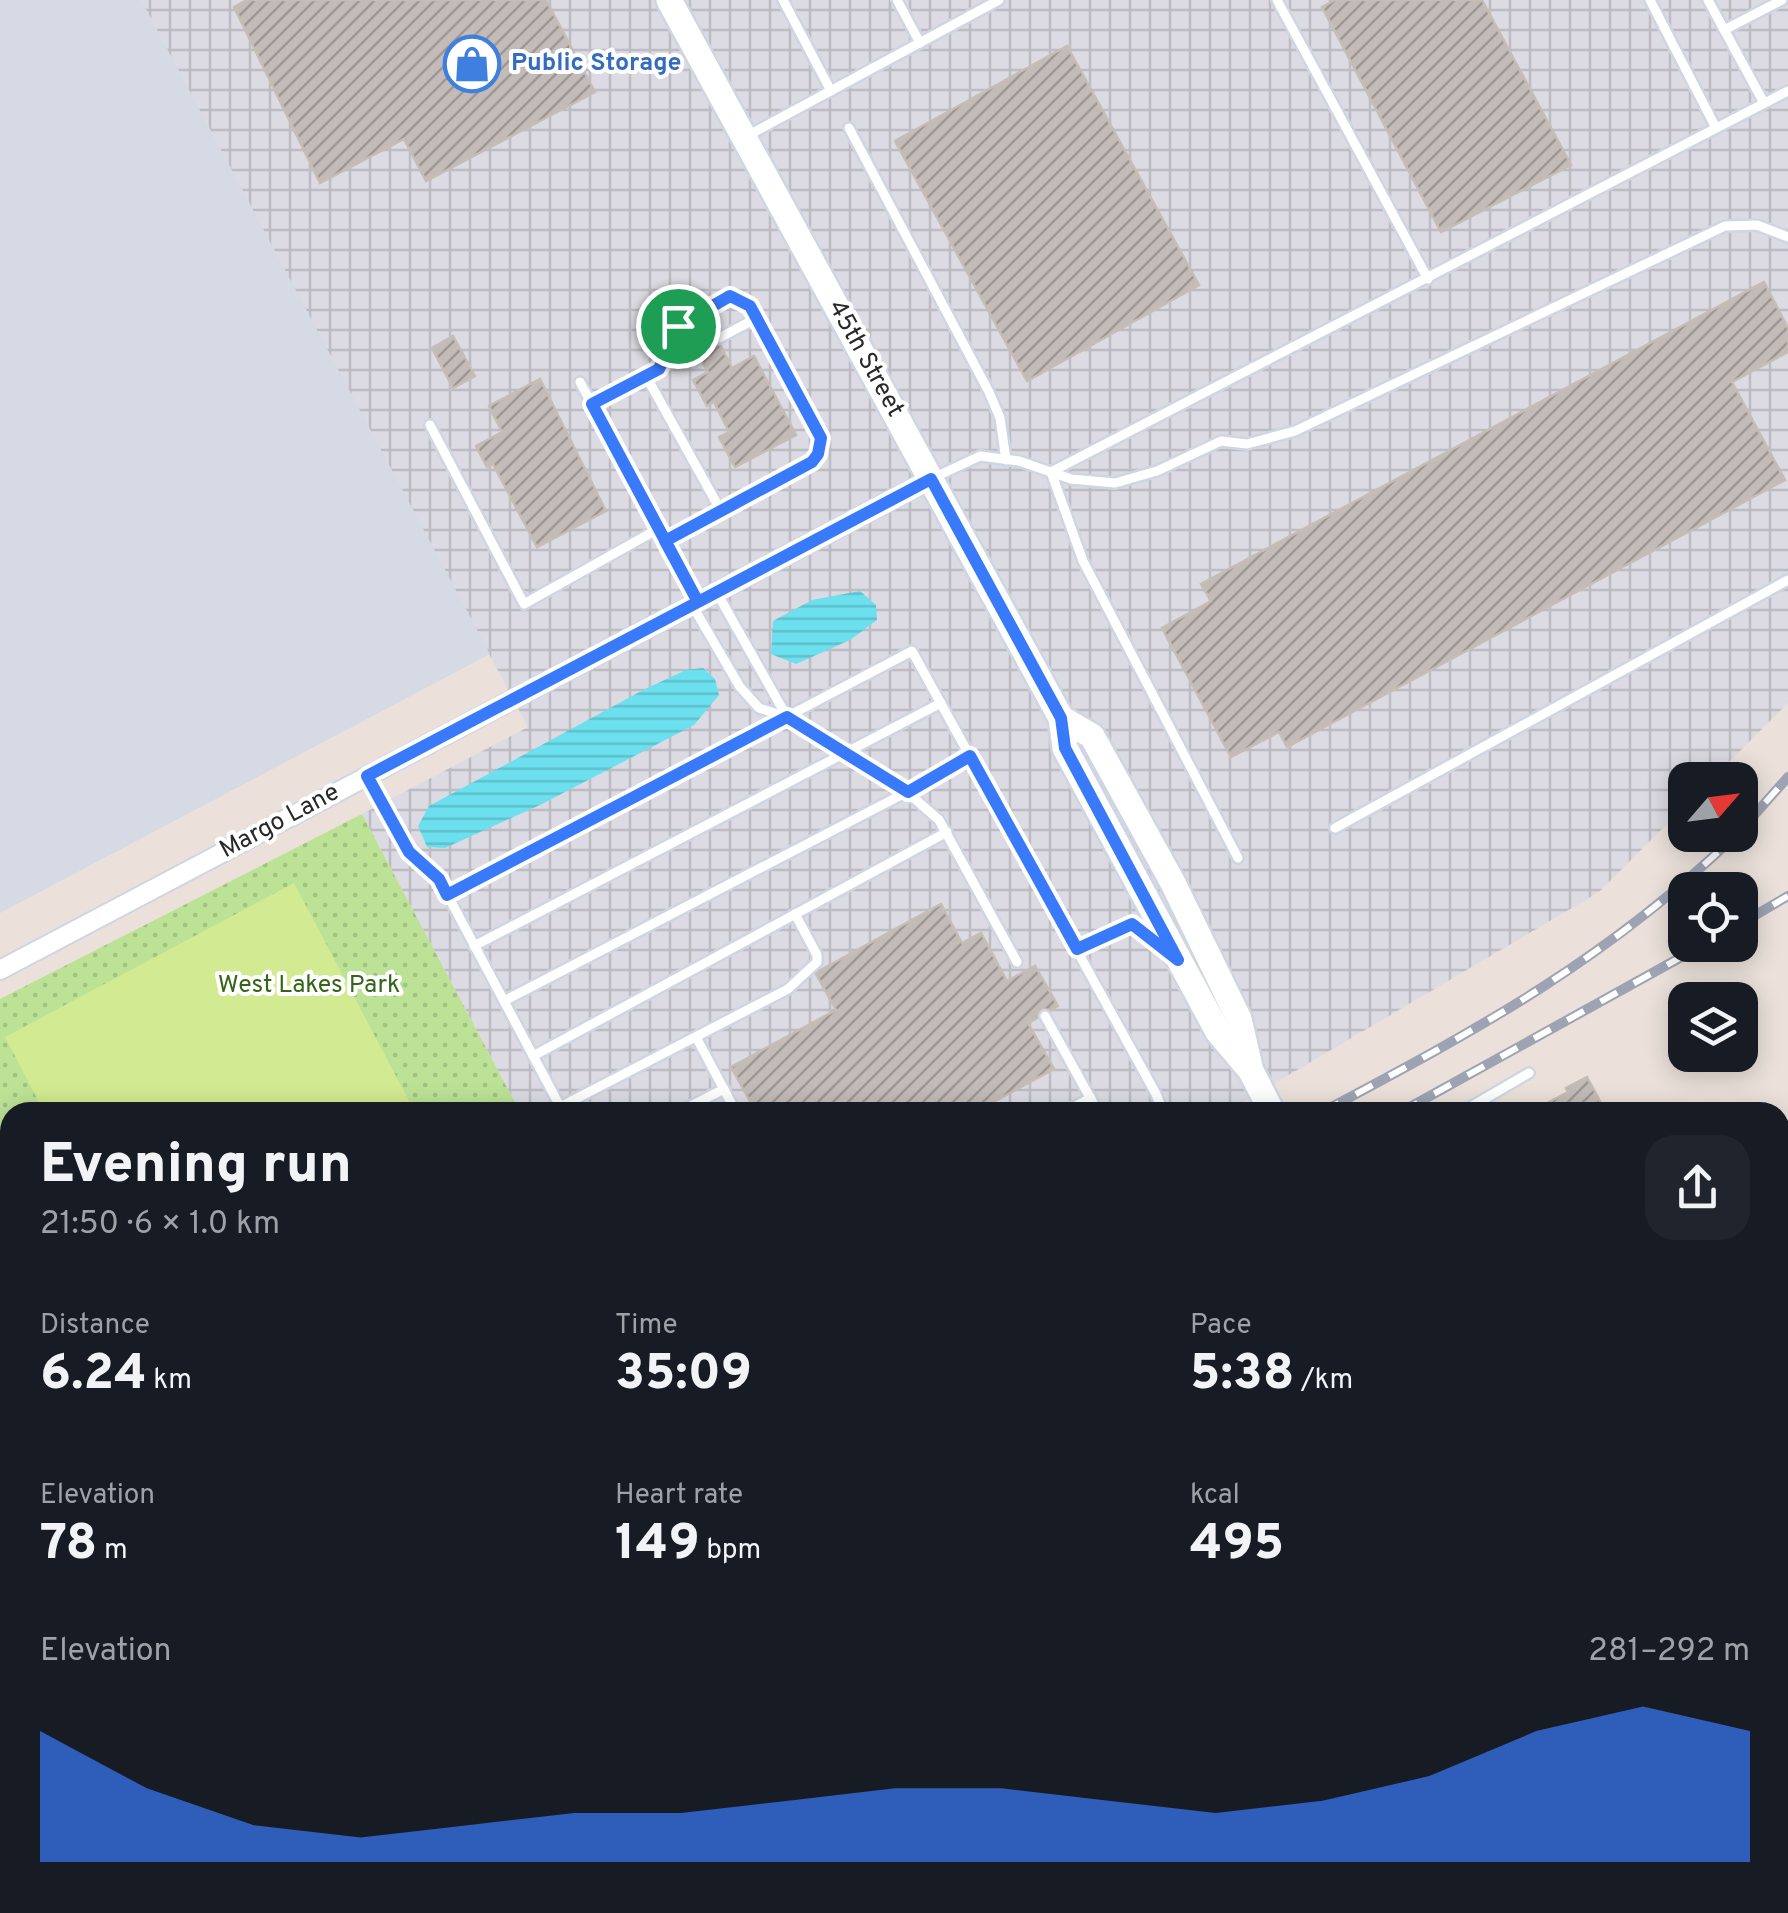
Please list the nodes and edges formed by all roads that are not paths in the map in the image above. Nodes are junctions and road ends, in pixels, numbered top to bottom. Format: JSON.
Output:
{"nodes":[{"id":1,"x":670,"y":0,"type":"edge"},
{"id":2,"x":783,"y":0,"type":"edge"},
{"id":3,"x":897,"y":0,"type":"edge"},
{"id":4,"x":999,"y":0,"type":"edge"},
{"id":5,"x":1277,"y":0,"type":"edge"},
{"id":6,"x":1650,"y":0,"type":"edge"},
{"id":7,"x":1708,"y":0,"type":"edge"},
{"id":8,"x":1782,"y":0,"type":"edge"},
{"id":9,"x":1724,"y":30,"type":"junction"},
{"id":10,"x":920,"y":43,"type":"junction"},
{"id":11,"x":831,"y":91,"type":"junction"},
{"id":12,"x":1788,"y":91,"type":"edge"},
{"id":13,"x":1764,"y":103,"type":"junction"},
{"id":14,"x":849,"y":128,"type":"dead end"},
{"id":15,"x":1716,"y":128,"type":"junction"},
{"id":16,"x":744,"y":138,"type":"junction"},
{"id":17,"x":1788,"y":237,"type":"edge"},
{"id":18,"x":1428,"y":279,"type":"junction"},
{"id":19,"x":757,"y":318,"type":"junction"},
{"id":20,"x":719,"y":338,"type":"dead end"},
{"id":21,"x":697,"y":349,"type":"dead end"},
{"id":22,"x":659,"y":369,"type":"junction"},
{"id":23,"x":646,"y":376,"type":"junction"},
{"id":24,"x":580,"y":382,"type":"dead end"},
{"id":25,"x":592,"y":404,"type":"junction"},
{"id":26,"x":430,"y":425,"type":"dead end"},
{"id":27,"x":1006,"y":460,"type":"junction"},
{"id":28,"x":1051,"y":472,"type":"junction"},
{"id":29,"x":931,"y":479,"type":"junction"},
{"id":30,"x":721,"y":511,"type":"junction"},
{"id":31,"x":658,"y":529,"type":"junction"},
{"id":32,"x":665,"y":541,"type":"junction"},
{"id":33,"x":1788,"y":580,"type":"edge"},
{"id":34,"x":716,"y":592,"type":"junction"},
{"id":35,"x":695,"y":604,"type":"junction"},
{"id":36,"x":941,"y":704,"type":"junction"},
{"id":37,"x":787,"y":717,"type":"junction"},
{"id":38,"x":1061,"y":718,"type":"junction"},
{"id":39,"x":843,"y":752,"type":"junction"},
{"id":40,"x":970,"y":756,"type":"junction"},
{"id":41,"x":367,"y":776,"type":"junction"},
{"id":42,"x":908,"y":792,"type":"junction"},
{"id":43,"x":1335,"y":828,"type":"dead end"},
{"id":44,"x":947,"y":832,"type":"junction"},
{"id":45,"x":1238,"y":858,"type":"dead end"},
{"id":46,"x":447,"y":895,"type":"junction"},
{"id":47,"x":795,"y":914,"type":"junction"},
{"id":48,"x":474,"y":946,"type":"junction"},
{"id":49,"x":1077,"y":949,"type":"junction"},
{"id":50,"x":1178,"y":960,"type":"junction"},
{"id":51,"x":1016,"y":962,"type":"dead end"},
{"id":52,"x":0,"y":970,"type":"edge"},
{"id":53,"x":504,"y":1001,"type":"junction"},
{"id":54,"x":1045,"y":1016,"type":"dead end"},
{"id":55,"x":696,"y":1037,"type":"junction"},
{"id":56,"x":533,"y":1056,"type":"junction"},
{"id":57,"x":1251,"y":1071,"type":"junction"},
{"id":58,"x":1529,"y":1073,"type":"dead end"},
{"id":59,"x":724,"y":1089,"type":"junction"},
{"id":60,"x":1091,"y":1098,"type":"junction"},
{"id":61,"x":557,"y":1102,"type":"edge"},
{"id":62,"x":576,"y":1102,"type":"edge"},
{"id":63,"x":699,"y":1102,"type":"edge"},
{"id":64,"x":731,"y":1102,"type":"edge"},
{"id":65,"x":1083,"y":1102,"type":"edge"},
{"id":66,"x":1093,"y":1102,"type":"edge"},
{"id":67,"x":1159,"y":1102,"type":"edge"},
{"id":68,"x":1267,"y":1102,"type":"edge"},
{"id":69,"x":1479,"y":1102,"type":"edge"}],
"edges":[{"from":1,"to":16,"type":"main road","name":"45th Street"},
{"from":2,"to":11,"type":"lane"},
{"from":3,"to":10,"type":"lane"},
{"from":4,"to":10,"type":"lane"},
{"from":5,"to":18,"type":"lane"},
{"from":6,"to":15,"type":"lane"},
{"from":7,"to":9,"type":"lane"},
{"from":8,"to":9,"type":"lane"},
{"from":9,"to":13,"type":"lane"},
{"from":10,"to":11,"type":"lane"},
{"from":11,"to":16,"type":"lane"},
{"from":12,"to":13,"type":"lane"},
{"from":13,"to":15,"type":"lane"},
{"from":14,"to":27,"type":"lane"},
{"from":15,"to":18,"type":"lane"},
{"from":16,"to":29,"type":"main road","name":"45th Street"},
{"from":17,"to":28,"type":"lane"},
{"from":18,"to":28,"type":"lane"},
{"from":19,"to":20,"type":"lane"},
{"from":19,"to":22,"type":"lane"},
{"from":19,"to":30,"type":"lane"},
{"from":21,"to":22,"type":"lane"},
{"from":22,"to":23,"type":"lane"},
{"from":23,"to":25,"type":"lane"},
{"from":23,"to":30,"type":"lane"},
{"from":24,"to":25,"type":"lane"},
{"from":25,"to":31,"type":"lane"},
{"from":26,"to":31,"type":"lane"},
{"from":27,"to":28,"type":"lane"},
{"from":27,"to":29,"type":"lane"},
{"from":28,"to":45,"type":"lane"},
{"from":29,"to":34,"type":"street","name":"Margo Lane"},
{"from":29,"to":38,"type":"main road","name":"45th Street"},
{"from":30,"to":32,"type":"lane"},
{"from":31,"to":32,"type":"lane"},
{"from":32,"to":35,"type":"lane"},
{"from":33,"to":43,"type":"lane"},
{"from":34,"to":35,"type":"street","name":"Margo Lane"},
{"from":34,"to":37,"type":"lane"},
{"from":35,"to":37,"type":"lane"},
{"from":35,"to":41,"type":"street","name":"Margo Lane"},
{"from":36,"to":37,"type":"lane"},
{"from":36,"to":39,"type":"lane"},
{"from":36,"to":40,"type":"lane"},
{"from":37,"to":39,"type":"lane"},
{"from":37,"to":46,"type":"lane"},
{"from":38,"to":50,"type":"main road","name":"45th Street"},
{"from":38,"to":57,"type":"main road","name":"45th Street"},
{"from":39,"to":42,"type":"lane"},
{"from":39,"to":48,"type":"lane"},
{"from":40,"to":42,"type":"lane"},
{"from":40,"to":49,"type":"lane"},
{"from":41,"to":46,"type":"lane"},
{"from":41,"to":52,"type":"street","name":"Margo Lane"},
{"from":42,"to":44,"type":"lane"},
{"from":42,"to":53,"type":"lane"},
{"from":44,"to":47,"type":"lane"},
{"from":44,"to":51,"type":"lane"},
{"from":46,"to":48,"type":"lane"},
{"from":47,"to":55,"type":"lane"},
{"from":47,"to":56,"type":"lane"},
{"from":48,"to":53,"type":"lane"},
{"from":49,"to":50,"type":"lane"},
{"from":49,"to":67,"type":"lane"},
{"from":50,"to":57,"type":"main road","name":"45th Street"},
{"from":53,"to":56,"type":"lane"},
{"from":54,"to":60,"type":"lane"},
{"from":55,"to":59,"type":"lane"},
{"from":55,"to":62,"type":"lane"},
{"from":56,"to":61,"type":"lane"},
{"from":57,"to":68,"type":"main road","name":"45th Street"},
{"from":58,"to":69,"type":"lane"},
{"from":59,"to":63,"type":"lane"},
{"from":59,"to":64,"type":"lane"},
{"from":60,"to":65,"type":"lane"},
{"from":60,"to":66,"type":"lane"}]}
